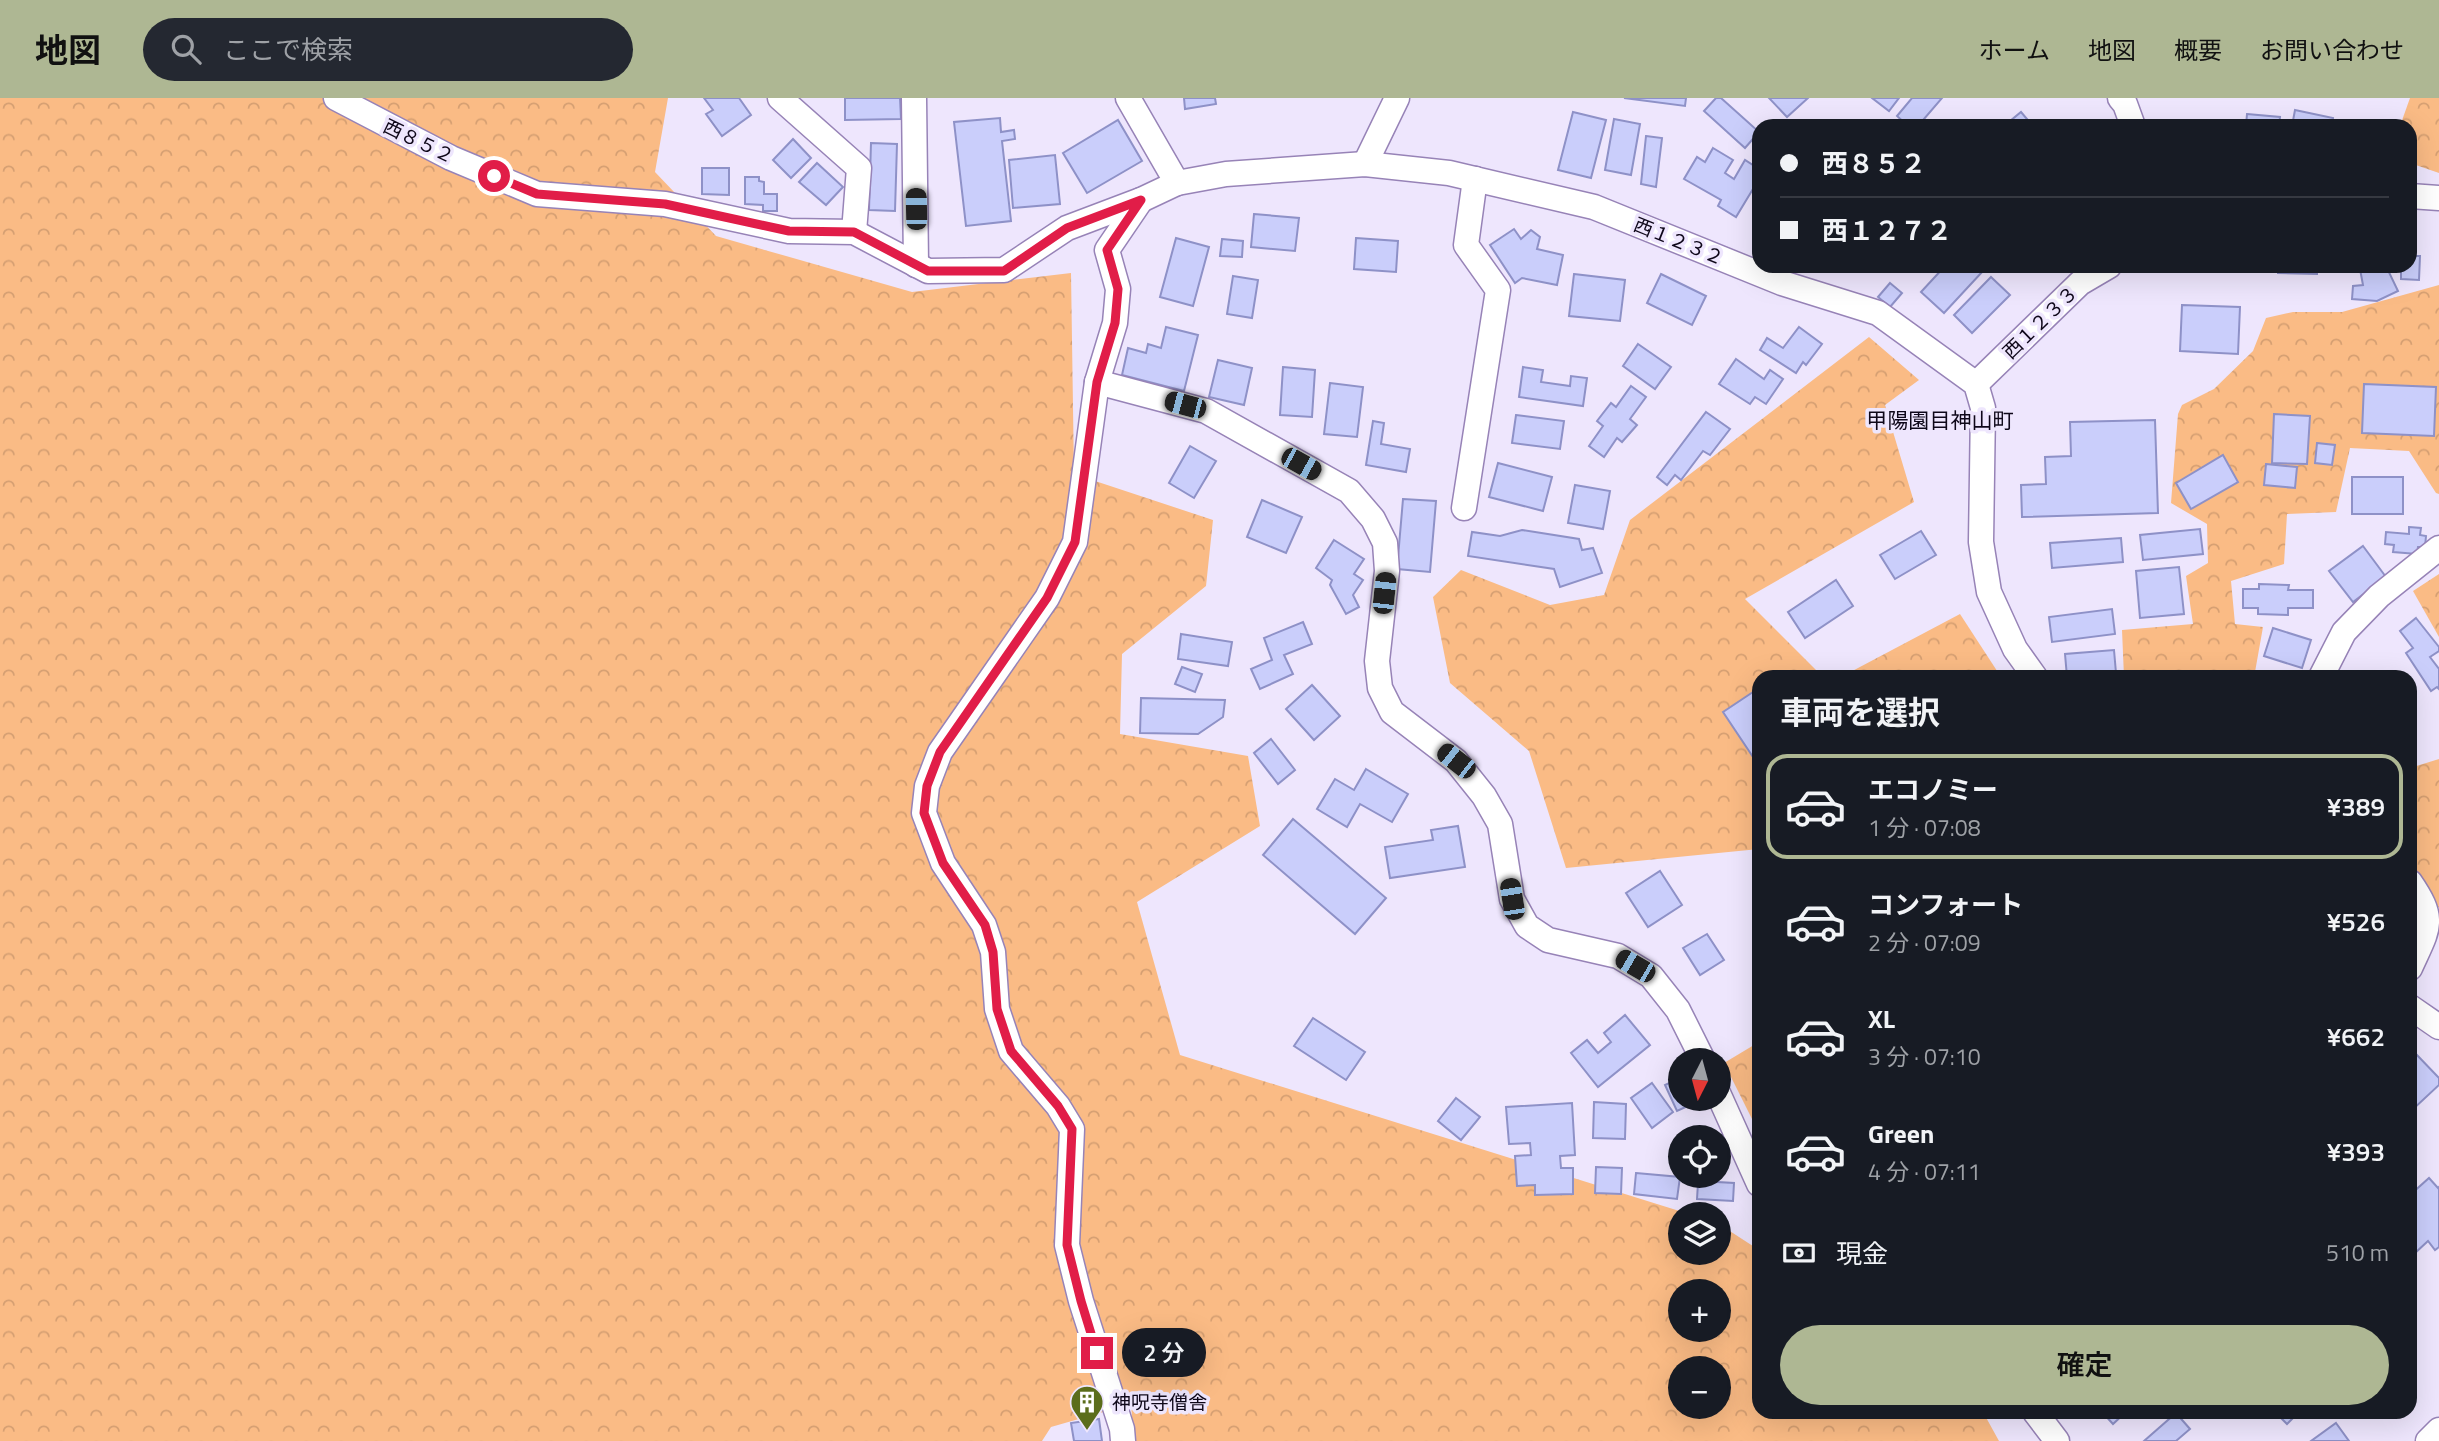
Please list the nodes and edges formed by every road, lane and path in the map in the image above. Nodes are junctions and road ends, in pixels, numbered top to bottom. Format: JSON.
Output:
{"nodes":[{"id":1,"x":336,"y":98,"type":"edge"},
{"id":2,"x":780,"y":98,"type":"edge"},
{"id":3,"x":914,"y":98,"type":"edge"},
{"id":4,"x":1128,"y":98,"type":"edge"},
{"id":5,"x":1397,"y":98,"type":"edge"},
{"id":6,"x":2120,"y":98,"type":"edge"},
{"id":7,"x":2130,"y":119,"type":"edge"},
{"id":8,"x":1365,"y":164,"type":"junction"},
{"id":9,"x":1475,"y":179,"type":"junction"},
{"id":10,"x":1177,"y":183,"type":"junction"},
{"id":11,"x":2417,"y":196,"type":"edge"},
{"id":12,"x":2439,"y":198,"type":"edge"},
{"id":13,"x":1141,"y":200,"type":"junction"},
{"id":14,"x":854,"y":232,"type":"junction"},
{"id":15,"x":916,"y":265,"type":"junction"},
{"id":16,"x":1752,"y":271,"type":"edge"},
{"id":17,"x":1757,"y":273,"type":"edge"},
{"id":18,"x":2097,"y":273,"type":"edge"},
{"id":19,"x":1097,"y":382,"type":"junction"},
{"id":20,"x":1976,"y":384,"type":"junction"},
{"id":21,"x":1464,"y":508,"type":"dead end"},
{"id":22,"x":2439,"y":548,"type":"edge"},
{"id":23,"x":2030,"y":670,"type":"edge"},
{"id":24,"x":2325,"y":670,"type":"edge"},
{"id":25,"x":2417,"y":892,"type":"edge"},
{"id":26,"x":2417,"y":952,"type":"edge"},
{"id":27,"x":2417,"y":1012,"type":"edge"},
{"id":28,"x":2439,"y":1027,"type":"edge"},
{"id":29,"x":1697,"y":1048,"type":"edge"},
{"id":30,"x":1726,"y":1111,"type":"edge"},
{"id":31,"x":1752,"y":1168,"type":"edge"},
{"id":32,"x":2040,"y":1419,"type":"edge"},
{"id":33,"x":2439,"y":1430,"type":"edge"},
{"id":34,"x":1123,"y":1441,"type":"edge"},
{"id":35,"x":2057,"y":1441,"type":"edge"},
{"id":36,"x":2428,"y":1441,"type":"edge"}],
"edges":[{"from":1,"to":14,"type":"street","name":"西８５２"},
{"from":2,"to":14,"type":"street"},
{"from":3,"to":15,"type":"street"},
{"from":4,"to":10,"type":"street"},
{"from":5,"to":8,"type":"street"},
{"from":6,"to":7,"type":"street"},
{"from":8,"to":9,"type":"street","name":"西１２３２"},
{"from":8,"to":10,"type":"street","name":"西１２３２"},
{"from":9,"to":16,"type":"street","name":"西１２３２"},
{"from":9,"to":21,"type":"street"},
{"from":10,"to":13,"type":"street","name":"西８５２"},
{"from":11,"to":12,"type":"street"},
{"from":13,"to":15,"type":"street","name":"西８５２"},
{"from":13,"to":19,"type":"street"},
{"from":14,"to":15,"type":"street","name":"西８５２"},
{"from":17,"to":20,"type":"street","name":"西１２３２"},
{"from":18,"to":20,"type":"street","name":"西１２３３"},
{"from":19,"to":29,"type":"street"},
{"from":19,"to":34,"type":"street"},
{"from":20,"to":23,"type":"street"},
{"from":22,"to":24,"type":"street"},
{"from":25,"to":26,"type":"street"},
{"from":27,"to":28,"type":"street"},
{"from":30,"to":31,"type":"street"},
{"from":32,"to":35,"type":"street"},
{"from":33,"to":36,"type":"street"}]}
